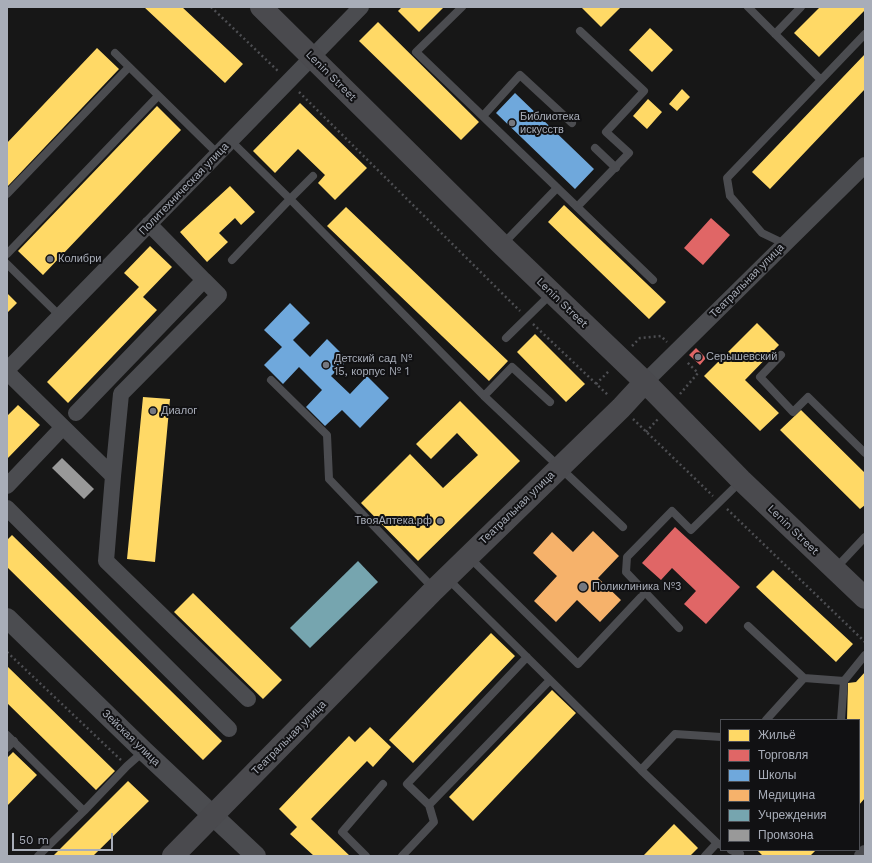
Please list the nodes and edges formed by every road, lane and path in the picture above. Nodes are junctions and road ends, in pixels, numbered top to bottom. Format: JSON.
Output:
{"nodes":[{"id":1,"x":211,"y":7,"type":"edge"},
{"id":2,"x":261,"y":7,"type":"edge"},
{"id":3,"x":360,"y":7,"type":"edge"},
{"id":4,"x":462,"y":7,"type":"edge"},
{"id":5,"x":748,"y":7,"type":"edge"},
{"id":6,"x":801,"y":7,"type":"edge"},
{"id":7,"x":580,"y":31,"type":"dead end"},
{"id":8,"x":775,"y":34,"type":"junction"},
{"id":9,"x":865,"y":34,"type":"edge"},
{"id":10,"x":114,"y":53,"type":"dead end"},
{"id":11,"x":312,"y":57,"type":"junction"},
{"id":12,"x":129,"y":67,"type":"junction"},
{"id":13,"x":822,"y":80,"type":"junction"},
{"id":14,"x":289,"y":82,"type":"junction"},
{"id":15,"x":158,"y":96,"type":"junction"},
{"id":16,"x":482,"y":116,"type":"junction"},
{"id":17,"x":572,"y":123,"type":"dead end"},
{"id":18,"x":230,"y":141,"type":"junction"},
{"id":19,"x":595,"y":148,"type":"dead end"},
{"id":20,"x":218,"y":154,"type":"junction"},
{"id":21,"x":865,"y":165,"type":"edge"},
{"id":22,"x":616,"y":168,"type":"junction"},
{"id":23,"x":312,"y":176,"type":"dead end"},
{"id":24,"x":557,"y":188,"type":"junction"},
{"id":25,"x":7,"y":194,"type":"edge"},
{"id":26,"x":290,"y":199,"type":"junction"},
{"id":27,"x":578,"y":207,"type":"junction"},
{"id":28,"x":150,"y":224,"type":"junction"},
{"id":29,"x":785,"y":244,"type":"junction"},
{"id":30,"x":502,"y":246,"type":"junction"},
{"id":31,"x":7,"y":254,"type":"edge"},
{"id":32,"x":232,"y":260,"type":"dead end"},
{"id":33,"x":7,"y":264,"type":"edge"},
{"id":34,"x":204,"y":280,"type":"junction"},
{"id":35,"x":653,"y":280,"type":"dead end"},
{"id":36,"x":552,"y":294,"type":"junction"},
{"id":37,"x":60,"y":316,"type":"junction"},
{"id":38,"x":527,"y":318,"type":"junction"},
{"id":39,"x":506,"y":338,"type":"dead end"},
{"id":40,"x":781,"y":355,"type":"dead end"},
{"id":41,"x":7,"y":371,"type":"edge"},
{"id":42,"x":271,"y":380,"type":"dead end"},
{"id":43,"x":645,"y":382,"type":"junction"},
{"id":44,"x":484,"y":396,"type":"junction"},
{"id":45,"x":550,"y":402,"type":"dead end"},
{"id":46,"x":621,"y":408,"type":"junction"},
{"id":47,"x":76,"y":413,"type":"dead end"},
{"id":48,"x":63,"y":427,"type":"junction"},
{"id":49,"x":865,"y":453,"type":"edge"},
{"id":50,"x":559,"y":467,"type":"junction"},
{"id":51,"x":113,"y":476,"type":"junction"},
{"id":52,"x":742,"y":480,"type":"junction"},
{"id":53,"x":7,"y":486,"type":"edge"},
{"id":54,"x":720,"y":502,"type":"junction"},
{"id":55,"x":7,"y":508,"type":"edge"},
{"id":56,"x":624,"y":527,"type":"dead end"},
{"id":57,"x":865,"y":537,"type":"edge"},
{"id":58,"x":468,"y":556,"type":"junction"},
{"id":59,"x":835,"y":569,"type":"junction"},
{"id":60,"x":440,"y":584,"type":"junction"},
{"id":61,"x":641,"y":597,"type":"dead end"},
{"id":62,"x":865,"y":598,"type":"edge"},
{"id":63,"x":7,"y":618,"type":"edge"},
{"id":64,"x":748,"y":626,"type":"dead end"},
{"id":65,"x":679,"y":628,"type":"dead end"},
{"id":66,"x":865,"y":642,"type":"edge"},
{"id":67,"x":7,"y":652,"type":"edge"},
{"id":68,"x":865,"y":655,"type":"edge"},
{"id":69,"x":527,"y":657,"type":"junction"},
{"id":70,"x":804,"y":678,"type":"junction"},
{"id":71,"x":550,"y":680,"type":"junction"},
{"id":72,"x":844,"y":680,"type":"junction"},
{"id":73,"x":248,"y":699,"type":"dead end"},
{"id":74,"x":767,"y":719,"type":"edge"},
{"id":75,"x":842,"y":719,"type":"edge"},
{"id":76,"x":229,"y":729,"type":"dead end"},
{"id":77,"x":7,"y":735,"type":"edge"},
{"id":78,"x":720,"y":737,"type":"edge"},
{"id":79,"x":14,"y":741,"type":"junction"},
{"id":80,"x":7,"y":748,"type":"edge"},
{"id":81,"x":144,"y":751,"type":"junction"},
{"id":82,"x":127,"y":766,"type":"junction"},
{"id":83,"x":641,"y":770,"type":"junction"},
{"id":84,"x":383,"y":784,"type":"dead end"},
{"id":85,"x":429,"y":805,"type":"junction"},
{"id":86,"x":84,"y":811,"type":"junction"},
{"id":87,"x":213,"y":815,"type":"junction"},
{"id":88,"x":719,"y":844,"type":"edge"},
{"id":89,"x":865,"y":853,"type":"edge"},
{"id":90,"x":38,"y":856,"type":"edge"},
{"id":91,"x":173,"y":856,"type":"edge"},
{"id":92,"x":256,"y":856,"type":"edge"},
{"id":93,"x":366,"y":856,"type":"edge"},
{"id":94,"x":402,"y":856,"type":"edge"},
{"id":95,"x":705,"y":856,"type":"edge"},
{"id":96,"x":862,"y":856,"type":"edge"}],
"edges":[{"from":1,"to":14,"type":"path"},
{"from":2,"to":11,"type":"main road","name":"Lenin Street"},
{"from":3,"to":11,"type":"street","name":"Политехническая улица"},
{"from":4,"to":16,"type":"lane"},
{"from":5,"to":8,"type":"lane"},
{"from":6,"to":8,"type":"lane"},
{"from":7,"to":22,"type":"lane"},
{"from":8,"to":13,"type":"lane"},
{"from":9,"to":13,"type":"lane"},
{"from":10,"to":12,"type":"lane"},
{"from":11,"to":14,"type":"street","name":"Политехническая улица"},
{"from":11,"to":30,"type":"main road","name":"Lenin Street"},
{"from":12,"to":15,"type":"lane"},
{"from":12,"to":25,"type":"lane"},
{"from":13,"to":29,"type":"lane"},
{"from":14,"to":18,"type":"street","name":"Политехническая улица"},
{"from":14,"to":38,"type":"path"},
{"from":15,"to":20,"type":"lane"},
{"from":15,"to":31,"type":"lane"},
{"from":16,"to":17,"type":"lane"},
{"from":16,"to":24,"type":"lane"},
{"from":18,"to":20,"type":"street","name":"Политехническая улица"},
{"from":18,"to":26,"type":"lane"},
{"from":19,"to":22,"type":"lane"},
{"from":20,"to":28,"type":"street","name":"Политехническая улица"},
{"from":21,"to":29,"type":"street","name":"Театральная улица"},
{"from":22,"to":27,"type":"lane"},
{"from":23,"to":26,"type":"lane"},
{"from":24,"to":27,"type":"lane"},
{"from":24,"to":30,"type":"lane"},
{"from":26,"to":32,"type":"lane"},
{"from":26,"to":44,"type":"lane"},
{"from":27,"to":35,"type":"lane"},
{"from":28,"to":34,"type":"street"},
{"from":28,"to":37,"type":"street","name":"Политехническая улица"},
{"from":29,"to":43,"type":"street","name":"Театральная улица"},
{"from":30,"to":36,"type":"main road","name":"Lenin Street"},
{"from":33,"to":37,"type":"lane"},
{"from":34,"to":47,"type":"street"},
{"from":34,"to":51,"type":"street"},
{"from":36,"to":38,"type":"lane"},
{"from":36,"to":43,"type":"main road","name":"Lenin Street"},
{"from":37,"to":41,"type":"street","name":"Политехническая улица"},
{"from":38,"to":39,"type":"lane"},
{"from":38,"to":46,"type":"path"},
{"from":40,"to":49,"type":"lane"},
{"from":41,"to":48,"type":"street"},
{"from":42,"to":60,"type":"lane"},
{"from":43,"to":46,"type":"main road","name":"Театральная улица"},
{"from":43,"to":52,"type":"main road","name":"Lenin Street"},
{"from":44,"to":45,"type":"lane"},
{"from":44,"to":50,"type":"lane"},
{"from":46,"to":50,"type":"main road","name":"Театральная улица"},
{"from":46,"to":54,"type":"path"},
{"from":48,"to":51,"type":"street"},
{"from":48,"to":53,"type":"street"},
{"from":50,"to":56,"type":"lane"},
{"from":50,"to":58,"type":"main road","name":"Театральная улица"},
{"from":51,"to":73,"type":"street"},
{"from":52,"to":54,"type":"lane"},
{"from":52,"to":59,"type":"main road","name":"Lenin Street"},
{"from":54,"to":65,"type":"lane"},
{"from":54,"to":66,"type":"path"},
{"from":55,"to":76,"type":"street"},
{"from":57,"to":59,"type":"lane"},
{"from":58,"to":60,"type":"main road","name":"Театральная улица"},
{"from":58,"to":61,"type":"lane"},
{"from":59,"to":62,"type":"main road","name":"Lenin Street"},
{"from":60,"to":69,"type":"lane"},
{"from":60,"to":87,"type":"main road","name":"Театральная улица"},
{"from":63,"to":81,"type":"street","name":"Зейская улица"},
{"from":64,"to":70,"type":"lane"},
{"from":67,"to":82,"type":"path"},
{"from":68,"to":72,"type":"lane"},
{"from":69,"to":71,"type":"lane"},
{"from":69,"to":85,"type":"lane"},
{"from":70,"to":72,"type":"lane"},
{"from":70,"to":74,"type":"lane"},
{"from":71,"to":83,"type":"lane"},
{"from":71,"to":85,"type":"lane"},
{"from":72,"to":75,"type":"lane"},
{"from":77,"to":79,"type":"lane"},
{"from":78,"to":83,"type":"lane"},
{"from":79,"to":80,"type":"lane"},
{"from":79,"to":86,"type":"lane"},
{"from":81,"to":82,"type":"lane"},
{"from":81,"to":87,"type":"street","name":"Зейская улица"},
{"from":82,"to":86,"type":"lane"},
{"from":83,"to":88,"type":"lane"},
{"from":84,"to":93,"type":"lane"},
{"from":85,"to":94,"type":"lane"},
{"from":86,"to":90,"type":"lane"},
{"from":87,"to":91,"type":"main road","name":"Театральная улица"},
{"from":87,"to":92,"type":"street","name":"Зейская улица"},
{"from":88,"to":95,"type":"lane"},
{"from":89,"to":96,"type":"street"}]}
